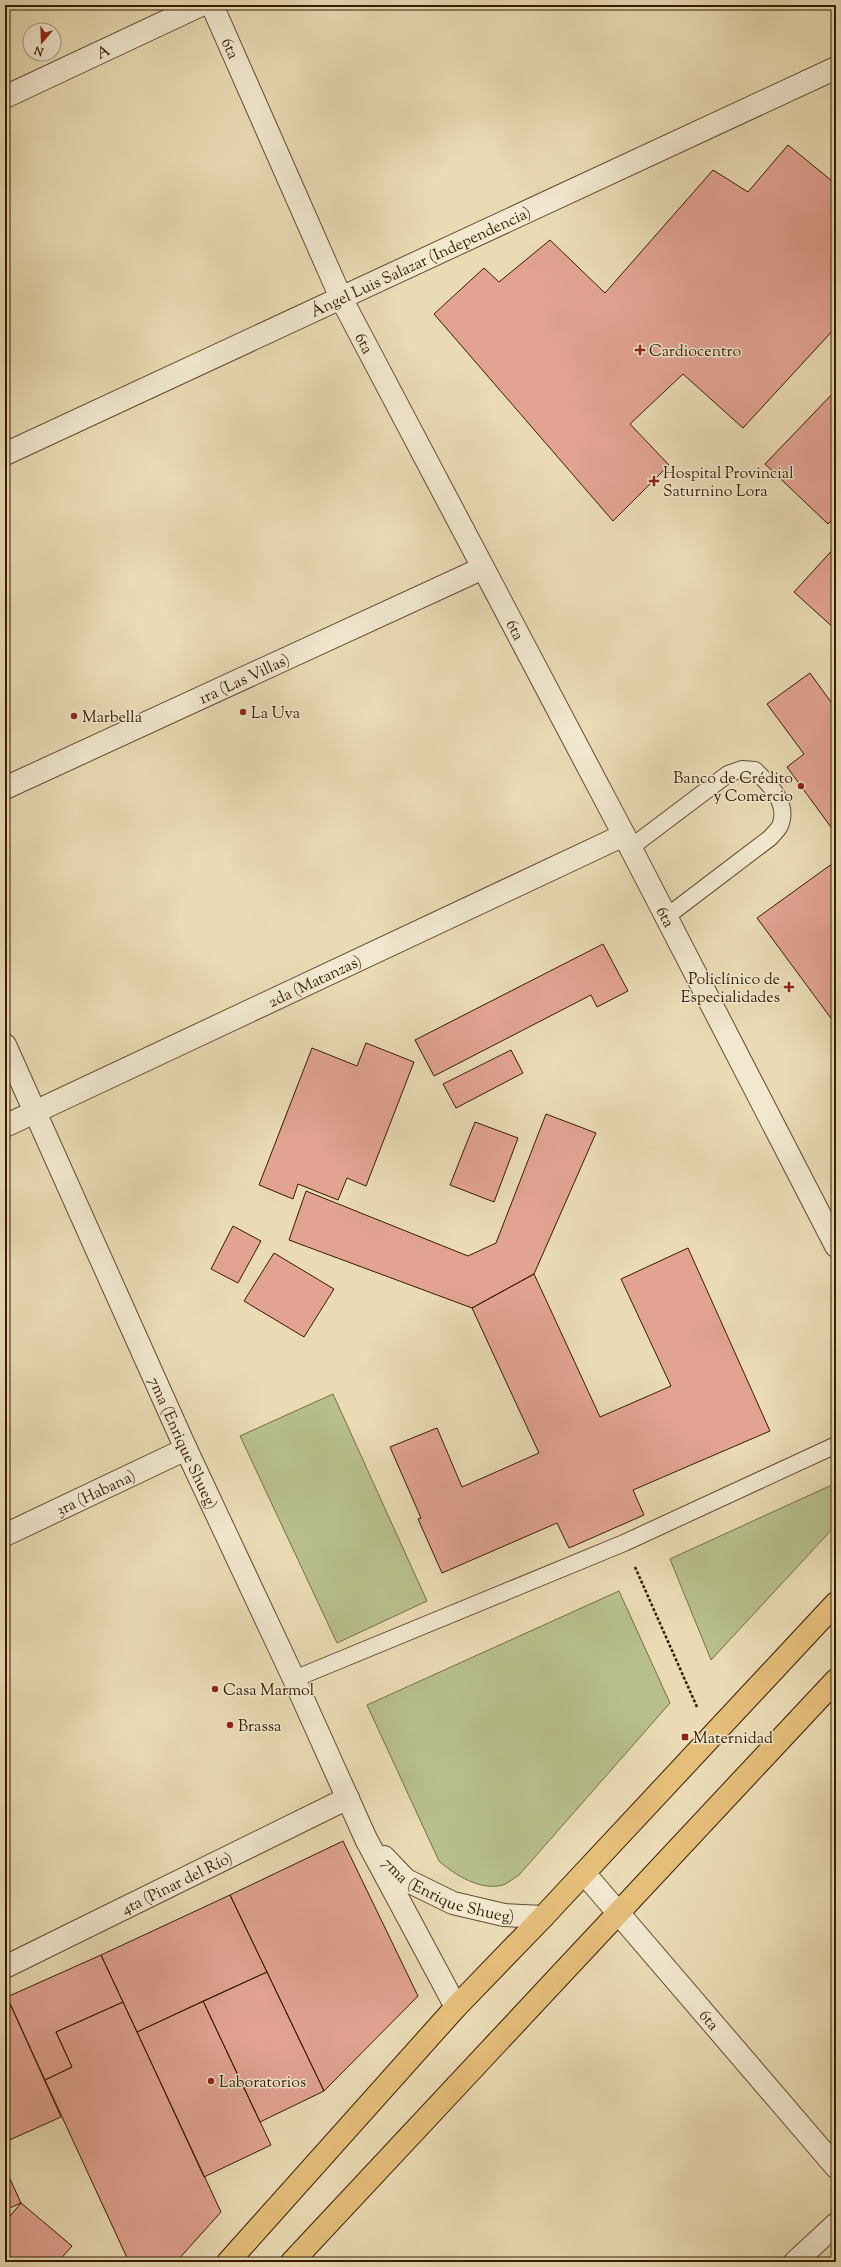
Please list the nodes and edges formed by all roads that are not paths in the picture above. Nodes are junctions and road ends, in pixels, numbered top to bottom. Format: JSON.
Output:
{"nodes":[{"id":1,"x":201,"y":5,"type":"edge"},
{"id":2,"x":212,"y":5,"type":"edge"},
{"id":3,"x":836,"y":68,"type":"edge"},
{"id":4,"x":5,"y":97,"type":"edge"},
{"id":5,"x":341,"y":298,"type":"junction"},
{"id":6,"x":5,"y":454,"type":"edge"},
{"id":7,"x":483,"y":568,"type":"junction"},
{"id":8,"x":5,"y":788,"type":"edge"},
{"id":9,"x":627,"y":841,"type":"junction"},
{"id":10,"x":666,"y":917,"type":"junction"},
{"id":11,"x":5,"y":1045,"type":"edge"},
{"id":12,"x":35,"y":1111,"type":"junction"},
{"id":13,"x":5,"y":1126,"type":"edge"},
{"id":14,"x":836,"y":1246,"type":"edge"},
{"id":15,"x":836,"y":1446,"type":"edge"},
{"id":16,"x":186,"y":1450,"type":"junction"},
{"id":17,"x":5,"y":1535,"type":"edge"},
{"id":18,"x":836,"y":1603,"type":"edge"},
{"id":19,"x":294,"y":1679,"type":"junction"},
{"id":20,"x":836,"y":1680,"type":"edge"},
{"id":21,"x":348,"y":1798,"type":"junction"},
{"id":22,"x":366,"y":1839,"type":"junction"},
{"id":23,"x":584,"y":1872,"type":"junction"},
{"id":24,"x":618,"y":1914,"type":"junction"},
{"id":25,"x":543,"y":1916,"type":"junction"},
{"id":26,"x":5,"y":1967,"type":"edge"},
{"id":27,"x":456,"y":2007,"type":"junction"},
{"id":28,"x":836,"y":2167,"type":"edge"},
{"id":29,"x":836,"y":2224,"type":"edge"},
{"id":30,"x":228,"y":2262,"type":"edge"},
{"id":31,"x":292,"y":2262,"type":"edge"},
{"id":32,"x":795,"y":2262,"type":"edge"}],
"edges":[{"from":1,"to":4,"type":"street","name":"A"},
{"from":2,"to":5,"type":"street","name":"6ta"},
{"from":3,"to":5,"type":"street","name":"Ángel Luis Salazar (Independencia)"},
{"from":5,"to":6,"type":"street","name":"Ángel Luis Salazar (Independencia)"},
{"from":5,"to":7,"type":"street","name":"6ta"},
{"from":7,"to":8,"type":"street","name":"1ra (Las Villas)"},
{"from":7,"to":9,"type":"street","name":"6ta"},
{"from":9,"to":10,"type":"street","name":"6ta"},
{"from":9,"to":10,"type":"lane"},
{"from":9,"to":12,"type":"street","name":"2da (Matanzas)"},
{"from":10,"to":14,"type":"street","name":"6ta"},
{"from":11,"to":12,"type":"street","name":"7ma (Enrique Shueg)"},
{"from":12,"to":13,"type":"street","name":"2da (Matanzas)"},
{"from":12,"to":16,"type":"street","name":"7ma (Enrique Shueg)"},
{"from":15,"to":19,"type":"lane"},
{"from":16,"to":17,"type":"street","name":"3ra (Habana)"},
{"from":16,"to":19,"type":"street","name":"7ma (Enrique Shueg)"},
{"from":18,"to":23,"type":"main road"},
{"from":19,"to":21,"type":"street","name":"7ma (Enrique Shueg)"},
{"from":20,"to":24,"type":"main road"},
{"from":21,"to":22,"type":"street","name":"7ma (Enrique Shueg)"},
{"from":21,"to":26,"type":"street","name":"4ta (Pinar del Río)"},
{"from":22,"to":25,"type":"street","name":"7ma (Enrique Shueg)"},
{"from":22,"to":27,"type":"street","name":"7ma (Enrique Shueg)"},
{"from":23,"to":24,"type":"street","name":"6ta"},
{"from":23,"to":25,"type":"main road"},
{"from":24,"to":28,"type":"street","name":"6ta"},
{"from":24,"to":31,"type":"main road"},
{"from":25,"to":27,"type":"main road"},
{"from":27,"to":30,"type":"main road"},
{"from":29,"to":32,"type":"street"}]}
